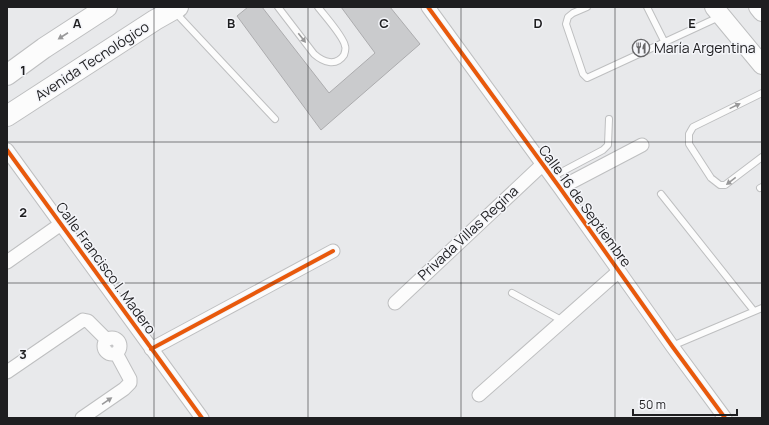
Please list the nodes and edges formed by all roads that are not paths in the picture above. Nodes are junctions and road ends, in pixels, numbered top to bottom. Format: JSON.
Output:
{"nodes":[{"id":1,"x":108,"y":7,"type":"edge"},
{"id":2,"x":278,"y":7,"type":"edge"},
{"id":3,"x":318,"y":7,"type":"edge"},
{"id":4,"x":428,"y":7,"type":"edge"},
{"id":5,"x":587,"y":7,"type":"edge"},
{"id":6,"x":647,"y":7,"type":"edge"},
{"id":7,"x":758,"y":7,"type":"edge"},
{"id":8,"x":176,"y":9,"type":"edge"},
{"id":9,"x":717,"y":12,"type":"edge"},
{"id":10,"x":762,"y":12,"type":"edge"},
{"id":11,"x":665,"y":43,"type":"junction"},
{"id":12,"x":762,"y":65,"type":"edge"},
{"id":13,"x":7,"y":75,"type":"edge"},
{"id":14,"x":762,"y":93,"type":"edge"},
{"id":15,"x":7,"y":116,"type":"edge"},
{"id":16,"x":275,"y":119,"type":"dead end"},
{"id":17,"x":609,"y":119,"type":"dead end"},
{"id":18,"x":642,"y":145,"type":"dead end"},
{"id":19,"x":7,"y":150,"type":"edge"},
{"id":20,"x":762,"y":157,"type":"edge"},
{"id":21,"x":542,"y":165,"type":"junction"},
{"id":22,"x":552,"y":177,"type":"junction"},
{"id":23,"x":560,"y":188,"type":"junction"},
{"id":24,"x":661,"y":194,"type":"dead end"},
{"id":25,"x":61,"y":224,"type":"junction"},
{"id":26,"x":333,"y":251,"type":"dead end"},
{"id":27,"x":7,"y":262,"type":"edge"},
{"id":28,"x":619,"y":271,"type":"junction"},
{"id":29,"x":512,"y":293,"type":"dead end"},
{"id":30,"x":395,"y":303,"type":"dead end"},
{"id":31,"x":762,"y":308,"type":"edge"},
{"id":32,"x":754,"y":311,"type":"junction"},
{"id":33,"x":563,"y":321,"type":"junction"},
{"id":34,"x":138,"y":331,"type":"junction"},
{"id":35,"x":114,"y":345,"type":"junction"},
{"id":36,"x":672,"y":346,"type":"junction"},
{"id":37,"x":151,"y":349,"type":"junction"},
{"id":38,"x":7,"y":372,"type":"edge"},
{"id":39,"x":479,"y":395,"type":"dead end"},
{"id":40,"x":82,"y":418,"type":"edge"},
{"id":41,"x":202,"y":418,"type":"edge"},
{"id":42,"x":725,"y":418,"type":"edge"}],
"edges":[{"from":1,"to":13,"type":"main road","one_way":true},
{"from":2,"to":3,"type":"lane","one_way":true},
{"from":4,"to":21,"type":"street","name":"Calle 16 de Septiembre"},
{"from":5,"to":11,"type":"lane"},
{"from":6,"to":11,"type":"lane"},
{"from":7,"to":10,"type":"main road"},
{"from":8,"to":15,"type":"main road","name":"Avenida Tecnológico"},
{"from":8,"to":16,"type":"lane"},
{"from":9,"to":11,"type":"lane"},
{"from":9,"to":12,"type":"main road"},
{"from":20,"to":14,"type":"lane","one_way":true},
{"from":17,"to":22,"type":"lane"},
{"from":18,"to":23,"type":"street"},
{"from":19,"to":25,"type":"street","name":"Calle Francisco I. Madero"},
{"from":21,"to":22,"type":"street","name":"Calle 16 de Septiembre"},
{"from":21,"to":30,"type":"street","name":"Privada Villas Regina"},
{"from":22,"to":23,"type":"street","name":"Calle 16 de Septiembre"},
{"from":23,"to":28,"type":"street","name":"Calle 16 de Septiembre"},
{"from":24,"to":32,"type":"lane"},
{"from":25,"to":27,"type":"street"},
{"from":25,"to":34,"type":"street","name":"Calle Francisco I. Madero"},
{"from":26,"to":37,"type":"street"},
{"from":28,"to":33,"type":"street"},
{"from":28,"to":36,"type":"street","name":"Calle 16 de Septiembre"},
{"from":29,"to":33,"type":"lane"},
{"from":31,"to":32,"type":"lane"},
{"from":32,"to":36,"type":"lane"},
{"from":33,"to":39,"type":"street"},
{"from":34,"to":35,"type":"street"},
{"from":34,"to":37,"type":"street","name":"Calle Francisco I. Madero"},
{"from":35,"to":38,"type":"street"},
{"from":40,"to":35,"type":"street","one_way":true},
{"from":36,"to":42,"type":"street","name":"Calle 16 de Septiembre"},
{"from":37,"to":41,"type":"street","name":"Calle Francisco I. Madero"}]}
